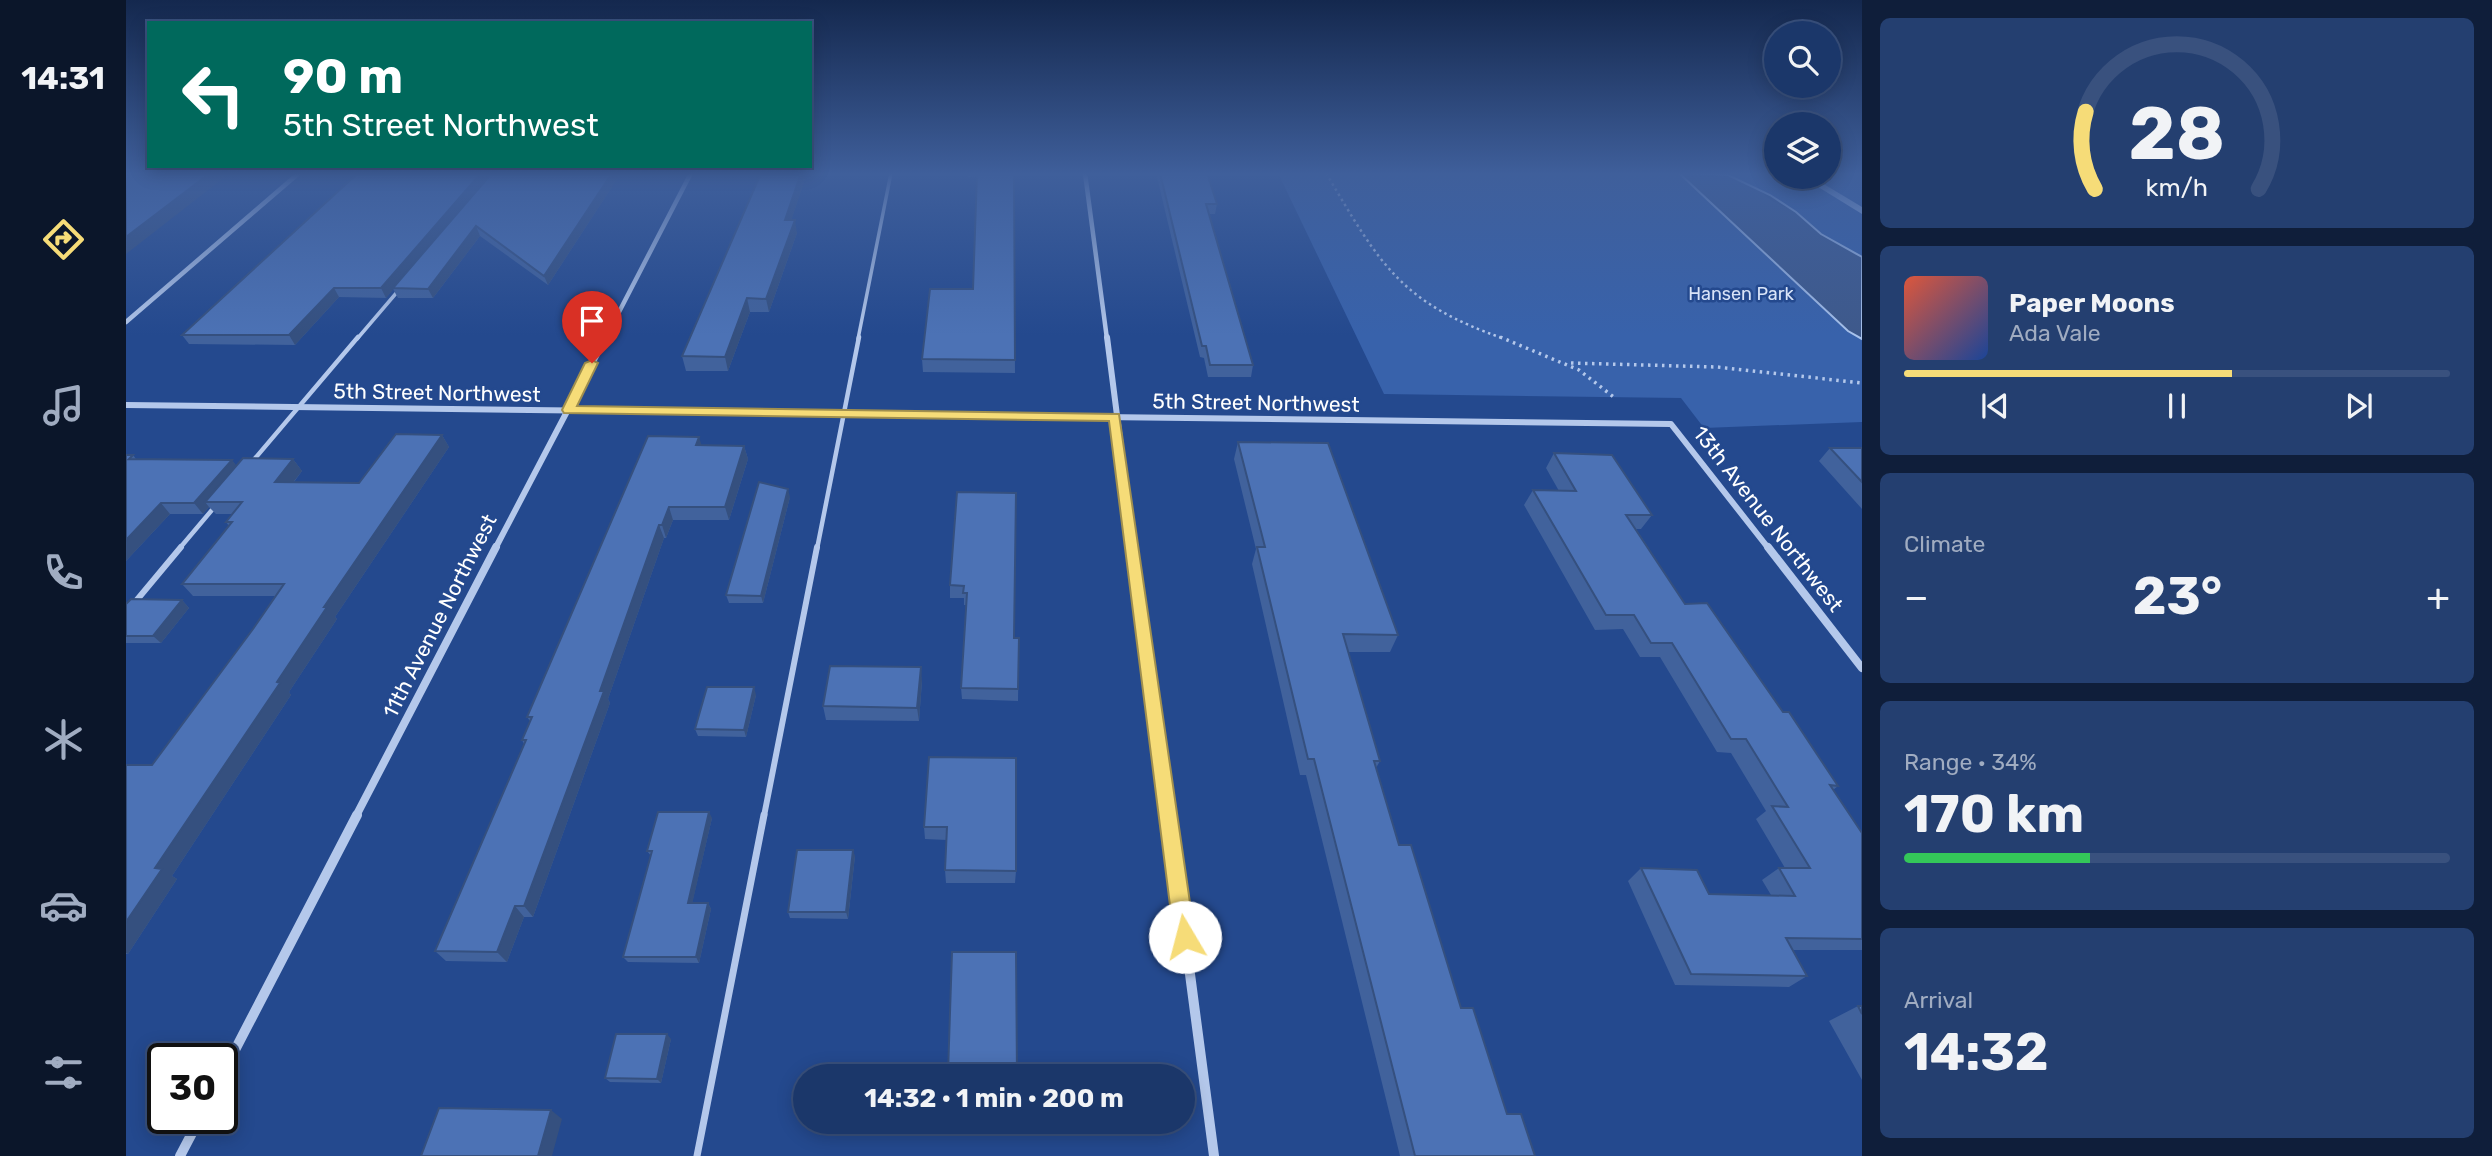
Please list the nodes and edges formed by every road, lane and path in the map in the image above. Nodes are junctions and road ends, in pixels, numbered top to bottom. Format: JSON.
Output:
{"nodes":[{"id":1,"x":236,"y":227,"type":"edge"},
{"id":2,"x":663,"y":227,"type":"edge"},
{"id":3,"x":881,"y":227,"type":"edge"},
{"id":4,"x":1092,"y":227,"type":"edge"},
{"id":5,"x":1360,"y":227,"type":"edge"},
{"id":6,"x":400,"y":289,"type":"edge"},
{"id":7,"x":126,"y":322,"type":"edge"},
{"id":8,"x":1570,"y":363,"type":"junction"},
{"id":9,"x":1862,"y":383,"type":"edge"},
{"id":10,"x":126,"y":405,"type":"edge"},
{"id":11,"x":298,"y":407,"type":"junction"},
{"id":12,"x":568,"y":410,"type":"junction"},
{"id":13,"x":845,"y":414,"type":"junction"},
{"id":14,"x":1115,"y":417,"type":"junction"},
{"id":15,"x":1627,"y":424,"type":"junction"},
{"id":16,"x":1671,"y":424,"type":"joint"},
{"id":17,"x":246,"y":469,"type":"edge"},
{"id":18,"x":221,"y":500,"type":"edge"},
{"id":19,"x":126,"y":613,"type":"edge"},
{"id":20,"x":1862,"y":668,"type":"edge"},
{"id":21,"x":238,"y":1044,"type":"edge"},
{"id":22,"x":192,"y":1134,"type":"edge"},
{"id":23,"x":180,"y":1156,"type":"edge"},
{"id":24,"x":697,"y":1156,"type":"edge"},
{"id":25,"x":1214,"y":1156,"type":"edge"}],
"edges":[{"from":1,"to":7,"type":"street"},
{"from":2,"to":12,"type":"street","name":"11th Avenue Northwest"},
{"from":3,"to":13,"type":"lane"},
{"from":4,"to":14,"type":"street"},
{"from":5,"to":8,"type":"path"},
{"from":6,"to":11,"type":"lane"},
{"from":8,"to":9,"type":"path"},
{"from":8,"to":15,"type":"path"},
{"from":10,"to":11,"type":"street","name":"5th Street Northwest"},
{"from":11,"to":12,"type":"street","name":"5th Street Northwest"},
{"from":11,"to":17,"type":"lane"},
{"from":12,"to":13,"type":"street","name":"5th Street Northwest"},
{"from":12,"to":21,"type":"street","name":"11th Avenue Northwest"},
{"from":13,"to":14,"type":"street","name":"5th Street Northwest"},
{"from":13,"to":24,"type":"lane"},
{"from":14,"to":15,"type":"street","name":"5th Street Northwest"},
{"from":14,"to":25,"type":"street"},
{"from":15,"to":16,"type":"street","name":"5th Street Northwest"},
{"from":16,"to":20,"type":"street","name":"13th Avenue Northwest"},
{"from":18,"to":19,"type":"lane"},
{"from":22,"to":23,"type":"street"}]}
